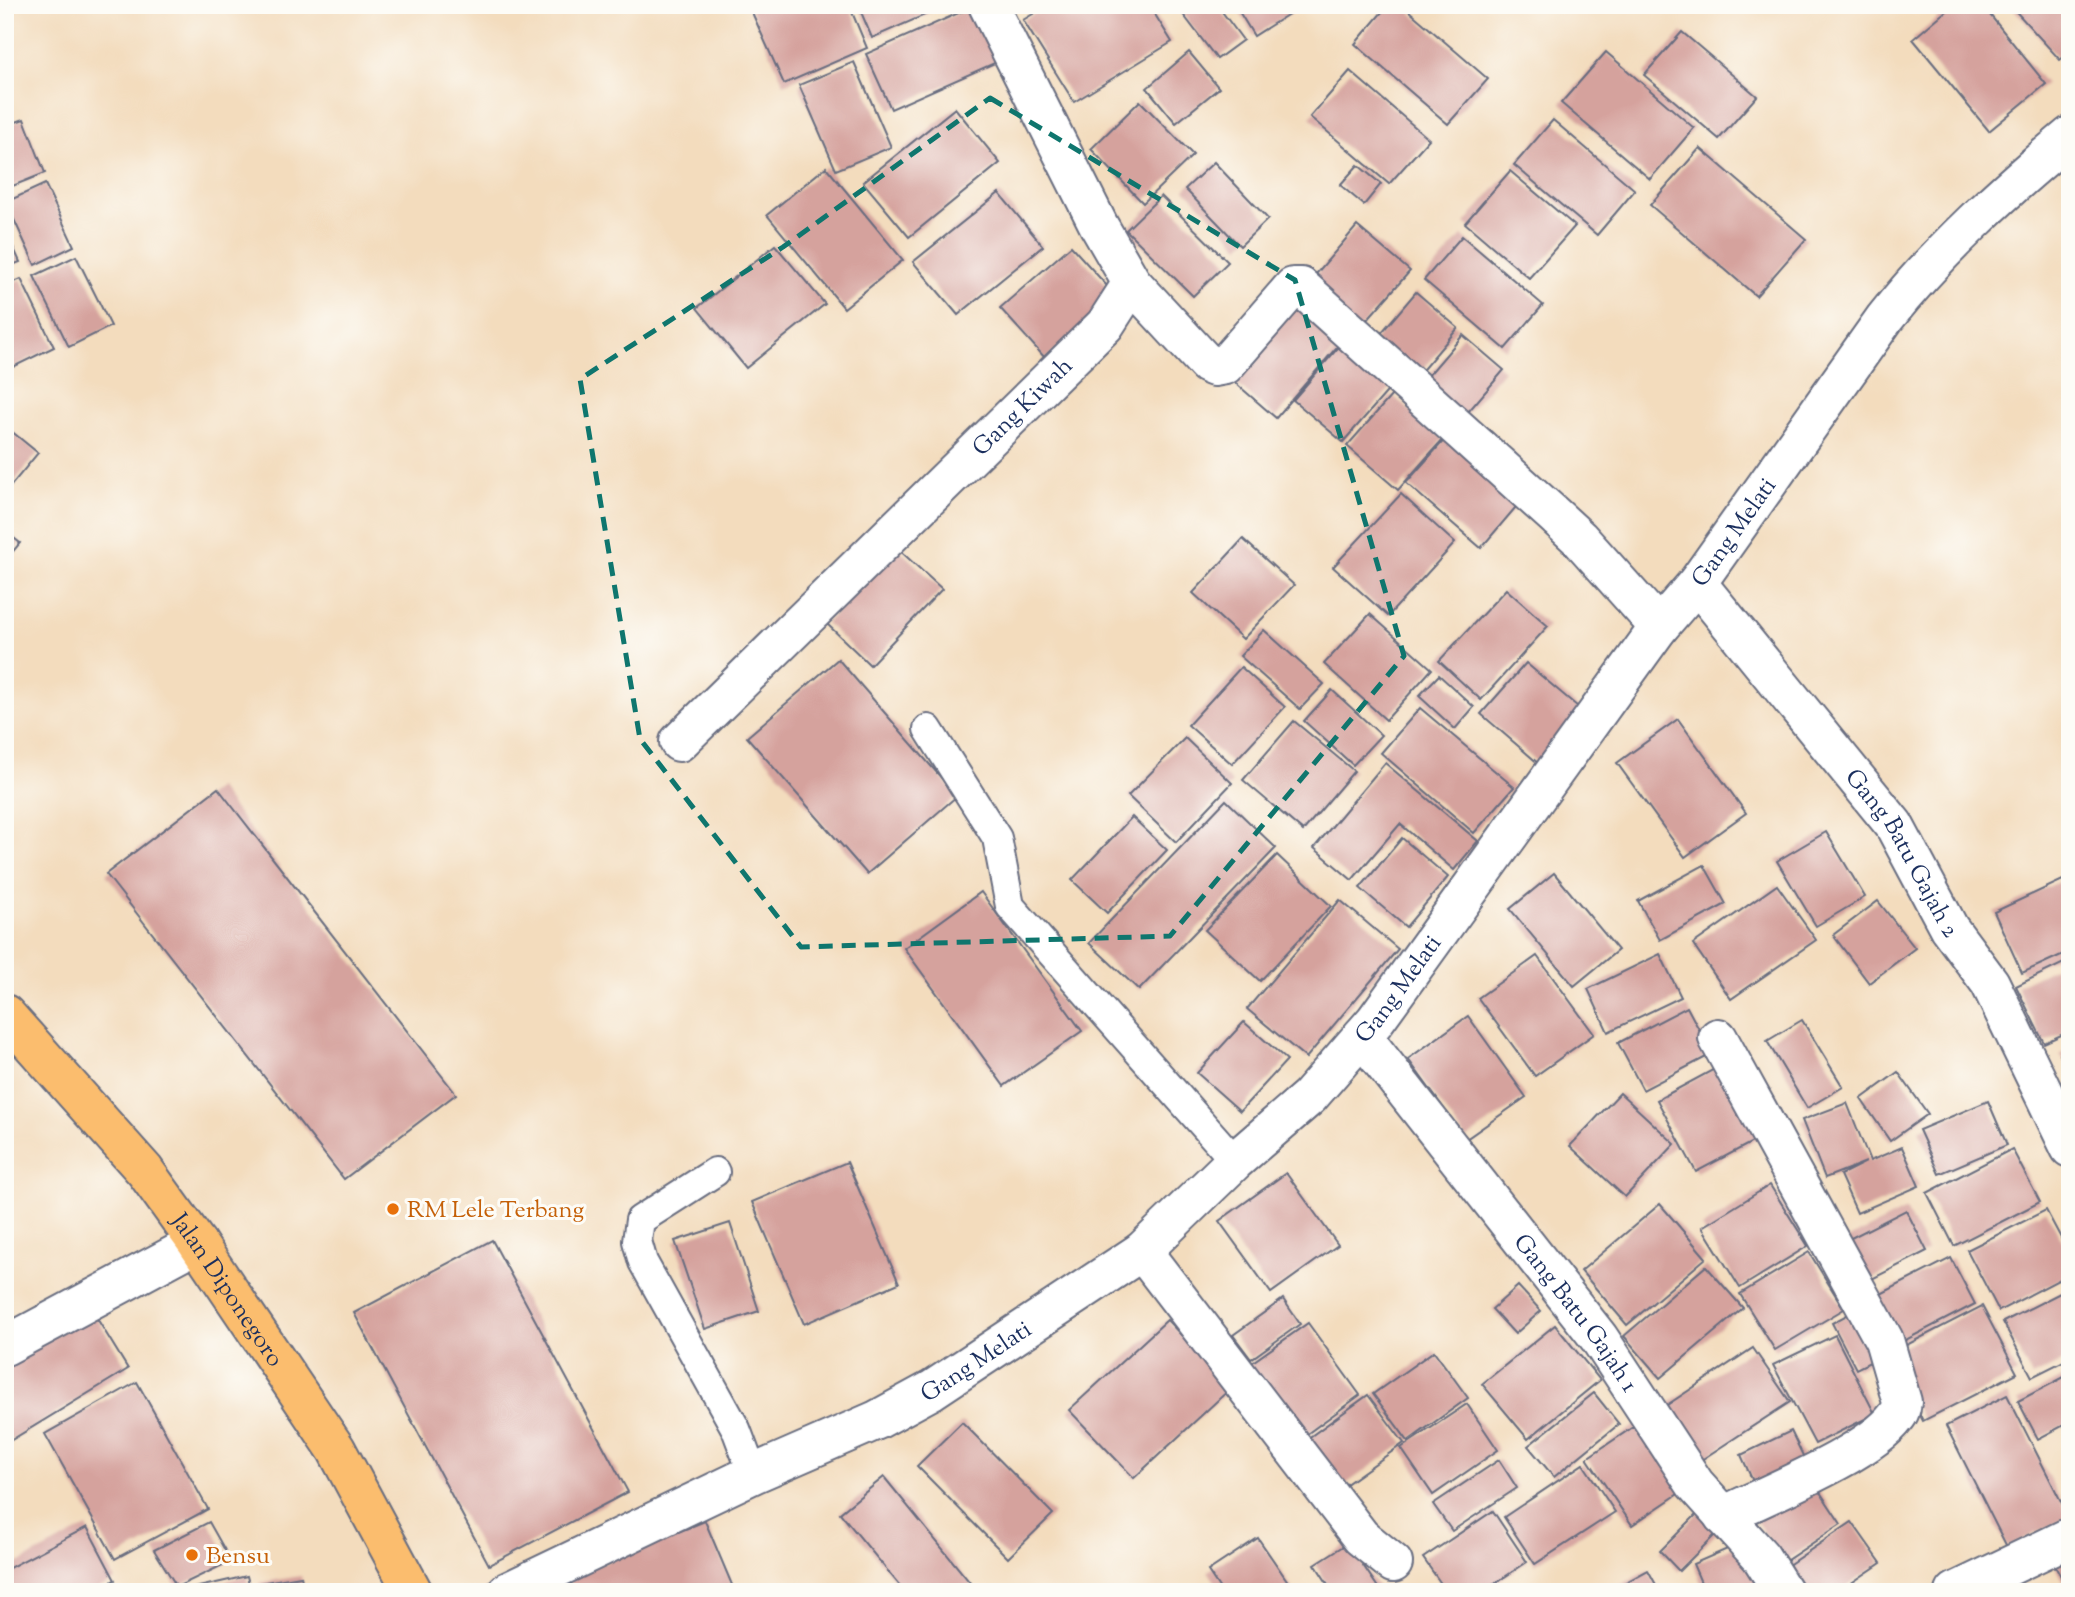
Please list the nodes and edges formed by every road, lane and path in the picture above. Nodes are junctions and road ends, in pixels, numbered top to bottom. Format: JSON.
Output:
{"nodes":[{"id":1,"x":988,"y":5,"type":"edge"},
{"id":2,"x":2070,"y":136,"type":"edge"},
{"id":3,"x":1132,"y":284,"type":"junction"},
{"id":4,"x":1697,"y":583,"type":"junction"},
{"id":5,"x":1659,"y":627,"type":"junction"},
{"id":6,"x":928,"y":729,"type":"dead end"},
{"id":7,"x":680,"y":742,"type":"dead end"},
{"id":8,"x":5,"y":1014,"type":"edge"},
{"id":9,"x":1362,"y":1036,"type":"junction"},
{"id":10,"x":1718,"y":1038,"type":"dead end"},
{"id":11,"x":2070,"y":1148,"type":"edge"},
{"id":12,"x":1234,"y":1161,"type":"junction"},
{"id":13,"x":715,"y":1172,"type":"dead end"},
{"id":14,"x":197,"y":1243,"type":"junction"},
{"id":15,"x":1142,"y":1251,"type":"junction"},
{"id":16,"x":5,"y":1346,"type":"edge"},
{"id":17,"x":753,"y":1474,"type":"junction"},
{"id":18,"x":1723,"y":1516,"type":"junction"},
{"id":19,"x":2070,"y":1537,"type":"edge"},
{"id":20,"x":1393,"y":1563,"type":"dead end"},
{"id":21,"x":414,"y":1592,"type":"edge"},
{"id":22,"x":506,"y":1592,"type":"edge"},
{"id":23,"x":1783,"y":1592,"type":"edge"},
{"id":24,"x":1955,"y":1592,"type":"edge"}],
"edges":[{"from":1,"to":3,"type":"street"},
{"from":2,"to":4,"type":"street","name":"Gang Melati"},
{"from":3,"to":5,"type":"street"},
{"from":3,"to":7,"type":"street","name":"Gang Kiwah"},
{"from":4,"to":5,"type":"street","name":"Gang Melati"},
{"from":4,"to":11,"type":"street","name":"Gang Batu Gajah 2"},
{"from":5,"to":9,"type":"street","name":"Gang Melati"},
{"from":6,"to":12,"type":"lane"},
{"from":8,"to":14,"type":"main road","name":"Jalan Diponegoro"},
{"from":9,"to":12,"type":"street","name":"Gang Melati"},
{"from":9,"to":18,"type":"street","name":"Gang Batu Gajah 1"},
{"from":10,"to":18,"type":"street"},
{"from":12,"to":15,"type":"street","name":"Gang Melati"},
{"from":13,"to":17,"type":"lane"},
{"from":14,"to":16,"type":"street"},
{"from":14,"to":21,"type":"main road","name":"Jalan Diponegoro"},
{"from":15,"to":17,"type":"street","name":"Gang Melati"},
{"from":15,"to":20,"type":"street"},
{"from":17,"to":22,"type":"street","name":"Gang Melati"},
{"from":18,"to":23,"type":"street","name":"Gang Batu Gajah 1"},
{"from":19,"to":24,"type":"street"}]}
